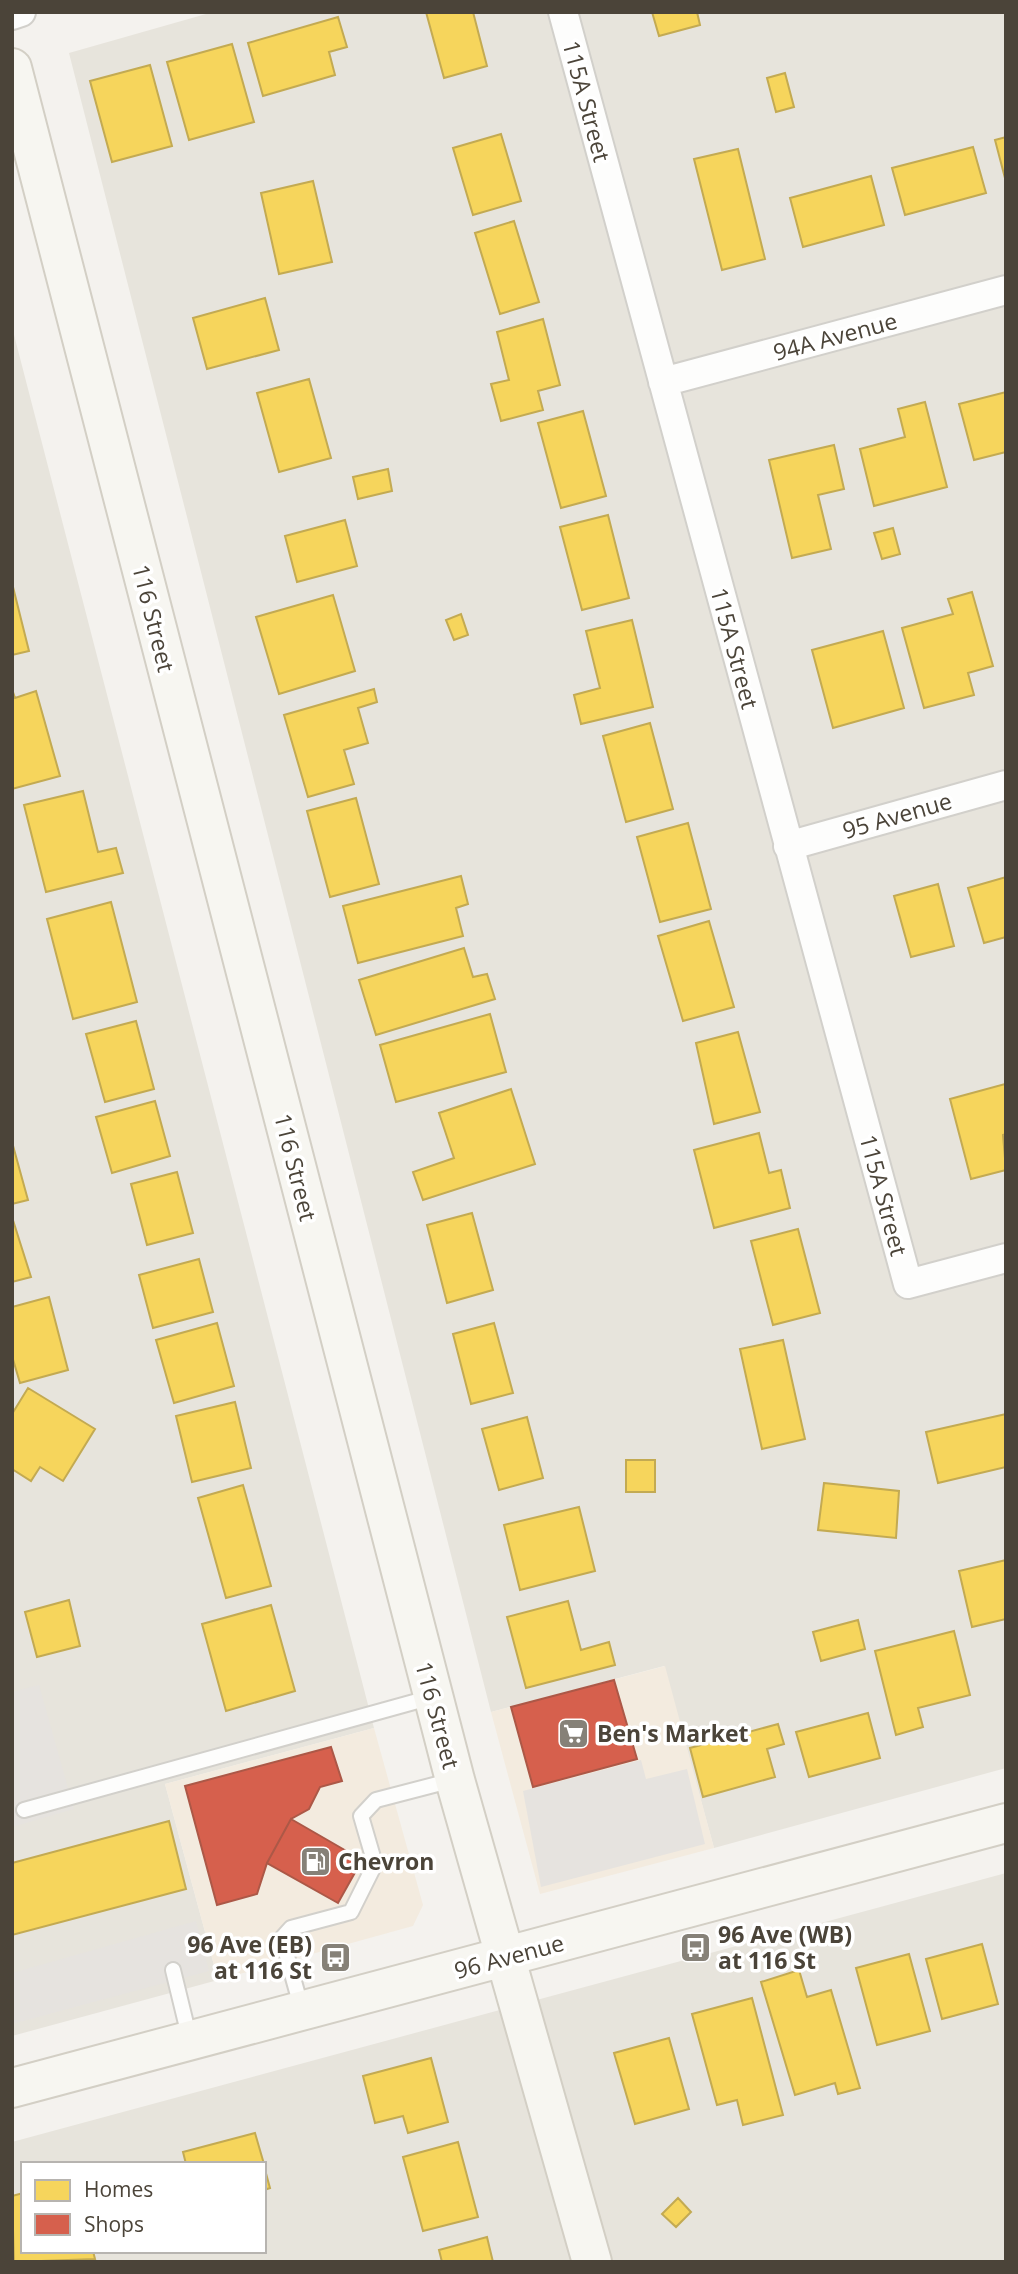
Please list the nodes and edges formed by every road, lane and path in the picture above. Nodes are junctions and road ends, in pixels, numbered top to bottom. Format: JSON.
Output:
{"nodes":[{"id":1,"x":21,"y":12,"type":"edge"},
{"id":2,"x":563,"y":12,"type":"edge"},
{"id":3,"x":12,"y":15,"type":"edge"},
{"id":4,"x":12,"y":68,"type":"edge"},
{"id":5,"x":1006,"y":290,"type":"edge"},
{"id":6,"x":663,"y":382,"type":"junction"},
{"id":7,"x":1006,"y":785,"type":"edge"},
{"id":8,"x":788,"y":846,"type":"junction"},
{"id":9,"x":1006,"y":1258,"type":"edge"},
{"id":10,"x":433,"y":1696,"type":"junction"},
{"id":11,"x":455,"y":1780,"type":"junction"},
{"id":12,"x":24,"y":1810,"type":"dead end"},
{"id":13,"x":1006,"y":1823,"type":"edge"},
{"id":14,"x":506,"y":1957,"type":"junction"},
{"id":15,"x":173,"y":1970,"type":"dead end"},
{"id":16,"x":303,"y":2011,"type":"junction"},
{"id":17,"x":190,"y":2041,"type":"junction"},
{"id":18,"x":12,"y":2088,"type":"edge"},
{"id":19,"x":592,"y":2262,"type":"edge"}],
"edges":[{"from":1,"to":3,"type":"street"},
{"from":2,"to":6,"type":"street","name":"115A Street"},
{"from":4,"to":10,"type":"street","name":"116 Street"},
{"from":5,"to":6,"type":"street","name":"94A Avenue"},
{"from":6,"to":8,"type":"street","name":"115A Street"},
{"from":7,"to":8,"type":"street","name":"95 Avenue"},
{"from":8,"to":9,"type":"street","name":"115A Street"},
{"from":10,"to":11,"type":"street","name":"116 Street"},
{"from":10,"to":12,"type":"lane"},
{"from":11,"to":14,"type":"street","name":"116 Street"},
{"from":11,"to":16,"type":"lane"},
{"from":13,"to":14,"type":"street","name":"96 Avenue"},
{"from":14,"to":16,"type":"street","name":"96 Avenue"},
{"from":14,"to":19,"type":"street","name":"116 Street"},
{"from":15,"to":17,"type":"lane"},
{"from":16,"to":17,"type":"street","name":"96 Avenue"},
{"from":17,"to":18,"type":"street","name":"96 Avenue"}]}
